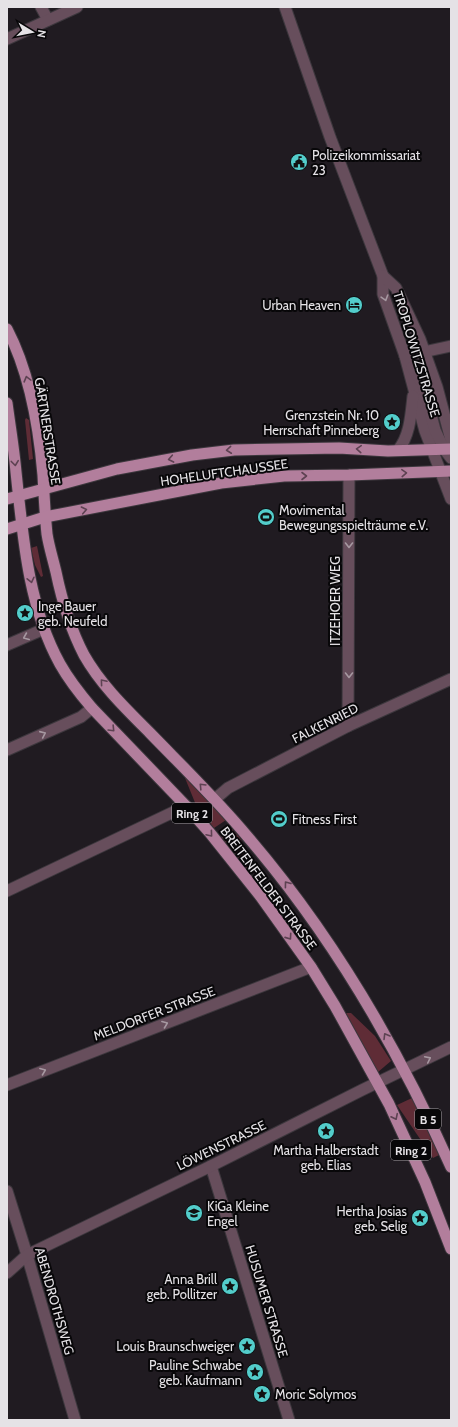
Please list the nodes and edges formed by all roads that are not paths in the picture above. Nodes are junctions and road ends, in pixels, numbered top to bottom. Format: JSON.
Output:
{"nodes":[{"id":1,"x":41,"y":7,"type":"edge"},
{"id":2,"x":77,"y":7,"type":"edge"},
{"id":3,"x":284,"y":7,"type":"edge"},
{"id":4,"x":48,"y":20,"type":"junction"},
{"id":5,"x":7,"y":39,"type":"edge"},
{"id":6,"x":383,"y":276,"type":"junction"},
{"id":7,"x":7,"y":329,"type":"edge"},
{"id":8,"x":451,"y":346,"type":"edge"},
{"id":9,"x":425,"y":351,"type":"junction"},
{"id":10,"x":405,"y":356,"type":"junction"},
{"id":11,"x":413,"y":385,"type":"junction"},
{"id":12,"x":7,"y":403,"type":"edge"},
{"id":13,"x":451,"y":440,"type":"edge"},
{"id":14,"x":432,"y":449,"type":"junction"},
{"id":15,"x":447,"y":449,"type":"edge"},
{"id":16,"x":398,"y":450,"type":"junction"},
{"id":17,"x":451,"y":458,"type":"edge"},
{"id":18,"x":444,"y":468,"type":"edge"},
{"id":19,"x":349,"y":475,"type":"junction"},
{"id":20,"x":44,"y":489,"type":"junction"},
{"id":21,"x":18,"y":496,"type":"junction"},
{"id":22,"x":7,"y":499,"type":"edge"},
{"id":23,"x":451,"y":499,"type":"edge"},
{"id":24,"x":45,"y":517,"type":"junction"},
{"id":25,"x":21,"y":524,"type":"junction"},
{"id":26,"x":7,"y":529,"type":"edge"},
{"id":27,"x":44,"y":629,"type":"junction"},
{"id":28,"x":7,"y":645,"type":"edge"},
{"id":29,"x":451,"y":679,"type":"edge"},
{"id":30,"x":92,"y":708,"type":"junction"},
{"id":31,"x":348,"y":726,"type":"junction"},
{"id":32,"x":7,"y":750,"type":"edge"},
{"id":33,"x":215,"y":799,"type":"junction"},
{"id":34,"x":186,"y":806,"type":"junction"},
{"id":35,"x":7,"y":891,"type":"edge"},
{"id":36,"x":310,"y":967,"type":"junction"},
{"id":37,"x":451,"y":1048,"type":"edge"},
{"id":38,"x":405,"y":1070,"type":"junction"},
{"id":39,"x":376,"y":1083,"type":"junction"},
{"id":40,"x":7,"y":1085,"type":"edge"},
{"id":41,"x":211,"y":1166,"type":"junction"},
{"id":42,"x":451,"y":1167,"type":"edge"},
{"id":43,"x":7,"y":1191,"type":"edge"},
{"id":44,"x":451,"y":1249,"type":"edge"},
{"id":45,"x":27,"y":1255,"type":"junction"},
{"id":46,"x":7,"y":1273,"type":"edge"},
{"id":47,"x":75,"y":1420,"type":"edge"},
{"id":48,"x":289,"y":1420,"type":"edge"}],
"edges":[{"from":1,"to":4,"type":"street"},
{"from":2,"to":4,"type":"street"},
{"from":3,"to":6,"type":"street","name":"TROPLOWITZSTRASSE"},
{"from":4,"to":5,"type":"street"},
{"from":6,"to":9,"type":"street","name":"TROPLOWITZSTRASSE"},
{"from":6,"to":10,"type":"street","name":"TROPLOWITZSTRASSE","one_way":true},
{"from":20,"to":7,"type":"main road","name":"GÄRTNERSTRASSE","number":"Ring 2","one_way":true},
{"from":8,"to":9,"type":"street"},
{"from":9,"to":10,"type":"street"},
{"from":9,"to":13,"type":"street","name":"TROPLOWITZSTRASSE"},
{"from":10,"to":11,"type":"street","name":"TROPLOWITZSTRASSE"},
{"from":10,"to":15,"type":"street"},
{"from":11,"to":14,"type":"street","name":"TROPLOWITZSTRASSE"},
{"from":11,"to":16,"type":"street"},
{"from":12,"to":21,"type":"main road","number":"Ring 2","one_way":true},
{"from":14,"to":15,"type":"main road","name":"HOHELUFTCHAUSSEE"},
{"from":14,"to":16,"type":"main road","name":"HOHELUFTCHAUSSEE"},
{"from":14,"to":18,"type":"street","name":"TROPLOWITZSTRASSE"},
{"from":15,"to":17,"type":"street"},
{"from":16,"to":20,"type":"main road","name":"HOHELUFTCHAUSSEE","one_way":true},
{"from":19,"to":18,"type":"main road","name":"HOHELUFTCHAUSSEE","one_way":true},
{"from":18,"to":23,"type":"street","name":"TROPLOWITZSTRASSE"},
{"from":24,"to":19,"type":"main road","name":"HOHELUFTCHAUSSEE","one_way":true},
{"from":19,"to":31,"type":"street","name":"ITZEHOER WEG","one_way":true},
{"from":20,"to":21,"type":"main road","name":"HOHELUFTCHAUSSEE"},
{"from":20,"to":24,"type":"main road","name":"GÄRTNERSTRASSE","number":"Ring 2"},
{"from":21,"to":22,"type":"main road","name":"HOHELUFTCHAUSSEE"},
{"from":21,"to":25,"type":"main road","number":"Ring 2"},
{"from":24,"to":25,"type":"main road","name":"HOHELUFTCHAUSSEE"},
{"from":33,"to":24,"type":"main road","name":"BREITENFELDER STRASSE","number":"Ring 2","one_way":true},
{"from":25,"to":26,"type":"main road","name":"HOHELUFTCHAUSSEE"},
{"from":25,"to":27,"type":"main road","name":"BREITENFELDER STRASSE","number":"Ring 2","one_way":true},
{"from":27,"to":28,"type":"street","one_way":true},
{"from":27,"to":30,"type":"main road","name":"BREITENFELDER STRASSE","number":"Ring 2"},
{"from":29,"to":31,"type":"street","name":"FALKENRIED"},
{"from":32,"to":30,"type":"street","one_way":true},
{"from":30,"to":34,"type":"main road","name":"BREITENFELDER STRASSE","number":"Ring 2","one_way":true},
{"from":31,"to":33,"type":"street","name":"FALKENRIED"},
{"from":38,"to":33,"type":"main road","name":"BREITENFELDER STRASSE","number":"Ring 2","one_way":true},
{"from":34,"to":35,"type":"street"},
{"from":34,"to":36,"type":"main road","name":"BREITENFELDER STRASSE","number":"Ring 2","one_way":true},
{"from":36,"to":39,"type":"main road","name":"BREITENFELDER STRASSE","number":"Ring 2"},
{"from":40,"to":36,"type":"street","name":"MELDORFER STRASSE","one_way":true},
{"from":38,"to":37,"type":"street","name":"LÖWENSTRASSE","one_way":true},
{"from":38,"to":39,"type":"street","name":"LÖWENSTRASSE"},
{"from":38,"to":42,"type":"main road","name":"BREITENFELDER STRASSE","number":"B 5"},
{"from":39,"to":41,"type":"street","name":"LÖWENSTRASSE"},
{"from":39,"to":44,"type":"main road","name":"BREITENFELDER STRASSE","number":"Ring 2","one_way":true},
{"from":41,"to":45,"type":"street","name":"LÖWENSTRASSE"},
{"from":41,"to":48,"type":"street","name":"HUSUMER STRASSE"},
{"from":43,"to":45,"type":"street","name":"ABENDROTHSWEG"},
{"from":45,"to":46,"type":"street","name":"LÖWENSTRASSE"},
{"from":45,"to":47,"type":"street","name":"ABENDROTHSWEG"}]}
